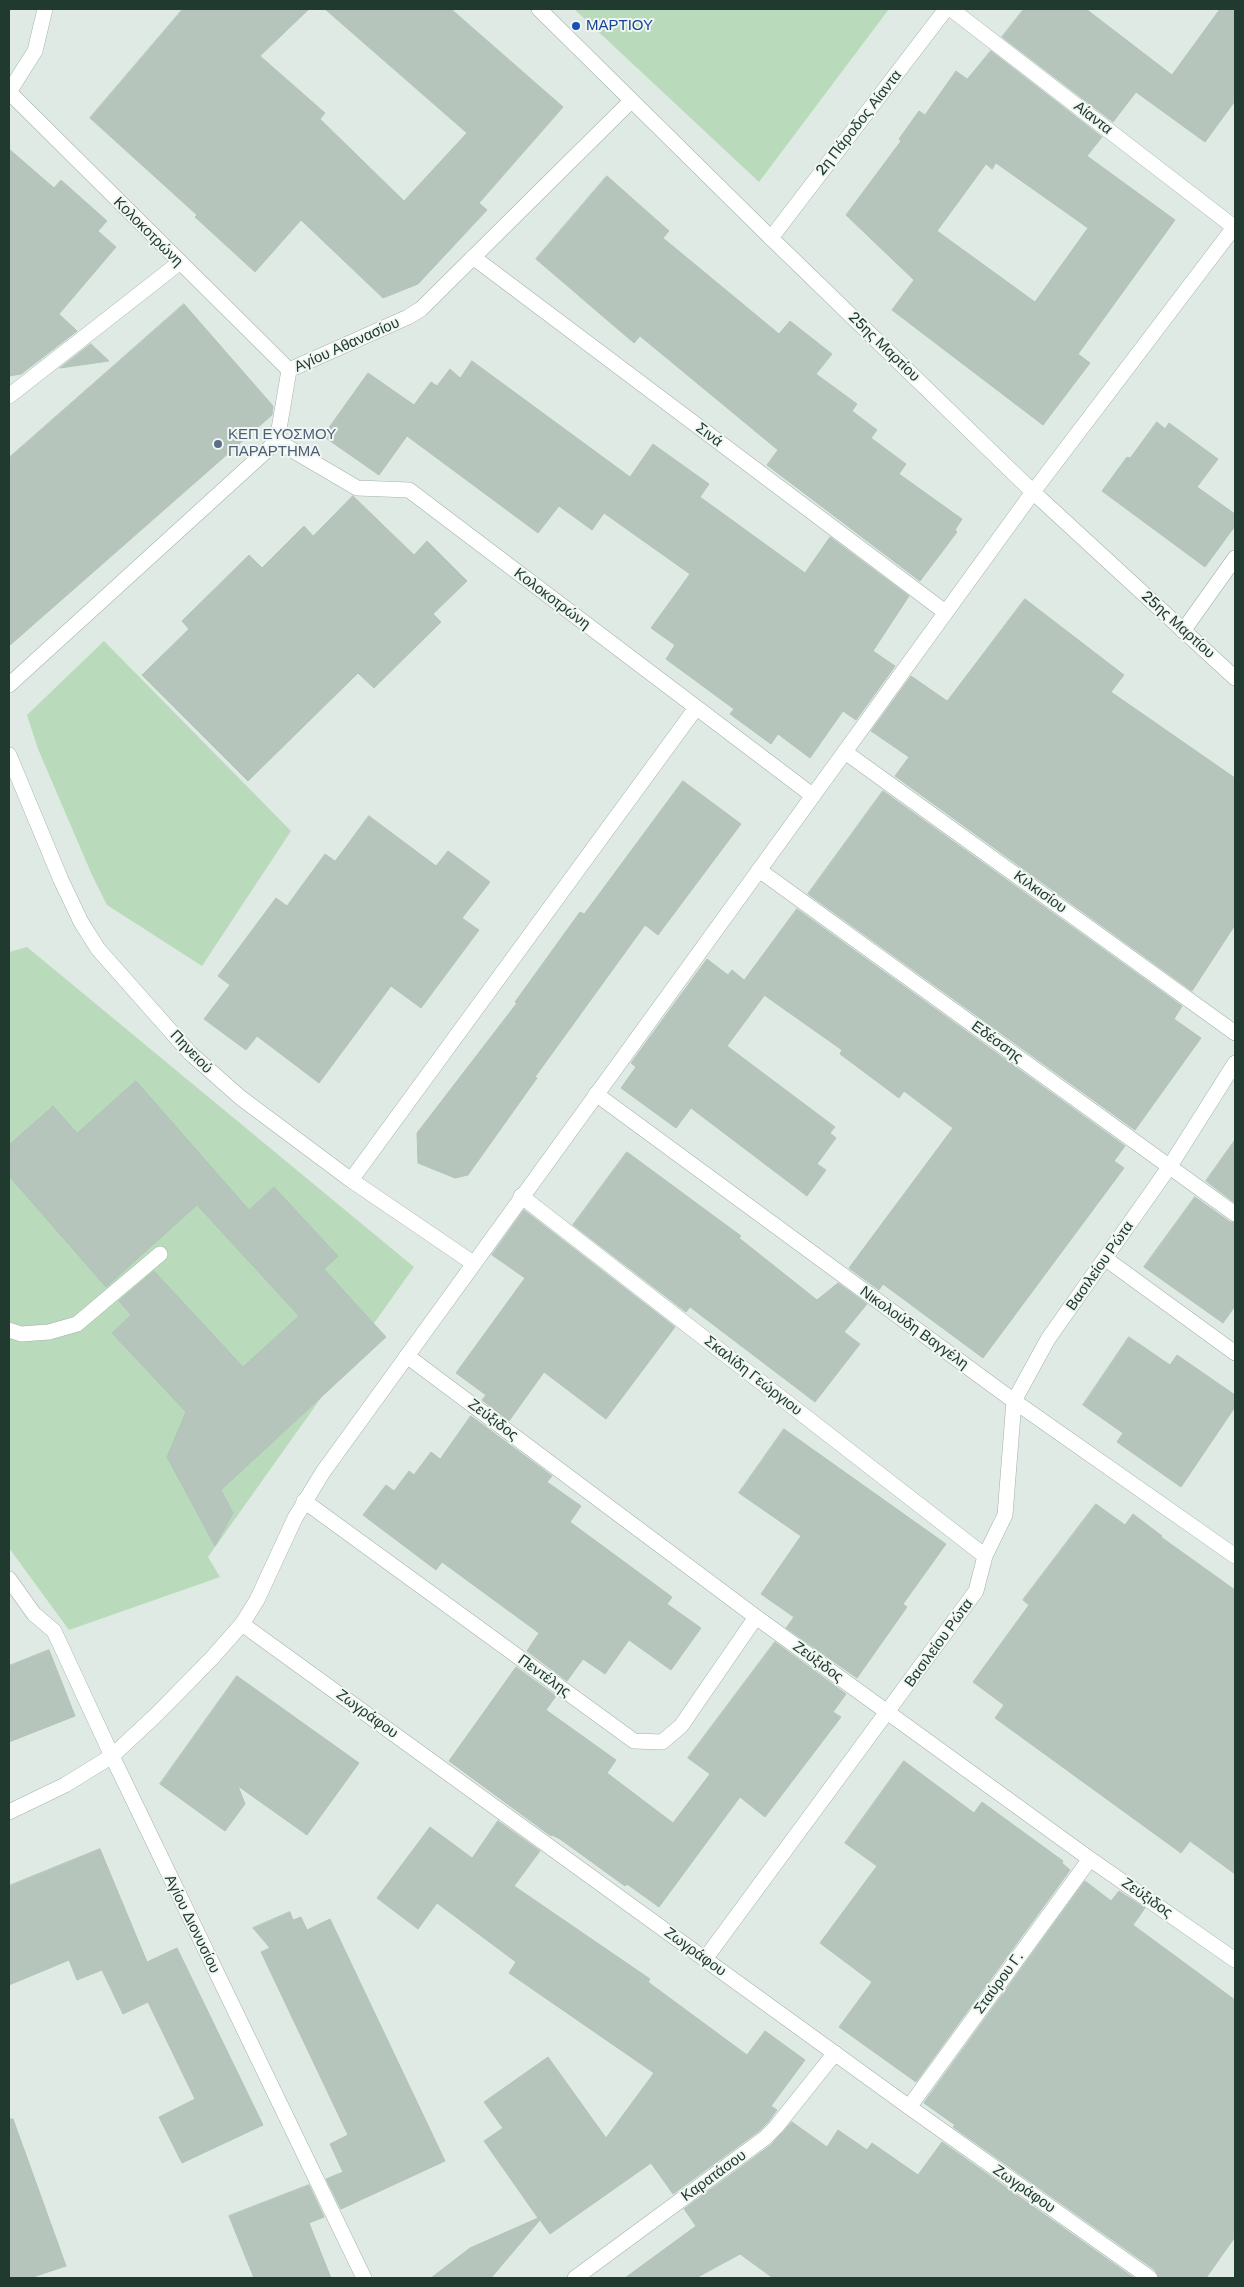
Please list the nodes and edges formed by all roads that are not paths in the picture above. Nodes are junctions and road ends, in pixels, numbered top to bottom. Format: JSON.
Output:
{"nodes":[{"id":1,"x":45,"y":9,"type":"edge"},
{"id":2,"x":539,"y":9,"type":"edge"},
{"id":3,"x":946,"y":9,"type":"edge"},
{"id":4,"x":951,"y":9,"type":"edge"},
{"id":5,"x":9,"y":92,"type":"edge"},
{"id":6,"x":632,"y":102,"type":"junction"},
{"id":7,"x":1235,"y":227,"type":"edge"},
{"id":8,"x":771,"y":238,"type":"junction"},
{"id":9,"x":473,"y":257,"type":"junction"},
{"id":10,"x":179,"y":263,"type":"junction"},
{"id":11,"x":289,"y":370,"type":"junction"},
{"id":12,"x":9,"y":396,"type":"edge"},
{"id":13,"x":277,"y":441,"type":"junction"},
{"id":14,"x":1033,"y":492,"type":"junction"},
{"id":15,"x":1235,"y":558,"type":"edge"},
{"id":16,"x":945,"y":612,"type":"junction"},
{"id":17,"x":1183,"y":631,"type":"junction"},
{"id":18,"x":1235,"y":678,"type":"edge"},
{"id":19,"x":9,"y":685,"type":"edge"},
{"id":20,"x":696,"y":708,"type":"junction"},
{"id":21,"x":845,"y":752,"type":"junction"},
{"id":22,"x":9,"y":755,"type":"edge"},
{"id":23,"x":812,"y":795,"type":"junction"},
{"id":24,"x":759,"y":870,"type":"junction"},
{"id":25,"x":1235,"y":1033,"type":"edge"},
{"id":26,"x":1235,"y":1064,"type":"edge"},
{"id":27,"x":596,"y":1094,"type":"junction"},
{"id":28,"x":1170,"y":1166,"type":"junction"},
{"id":29,"x":351,"y":1180,"type":"junction"},
{"id":30,"x":522,"y":1196,"type":"junction"},
{"id":31,"x":1235,"y":1214,"type":"edge"},
{"id":32,"x":160,"y":1254,"type":"dead end"},
{"id":33,"x":1106,"y":1259,"type":"junction"},
{"id":34,"x":473,"y":1263,"type":"junction"},
{"id":35,"x":9,"y":1330,"type":"edge"},
{"id":36,"x":1235,"y":1353,"type":"edge"},
{"id":37,"x":407,"y":1356,"type":"junction"},
{"id":38,"x":1014,"y":1402,"type":"junction"},
{"id":39,"x":304,"y":1501,"type":"junction"},
{"id":40,"x":986,"y":1556,"type":"junction"},
{"id":41,"x":1235,"y":1556,"type":"edge"},
{"id":42,"x":9,"y":1578,"type":"edge"},
{"id":43,"x":756,"y":1617,"type":"junction"},
{"id":44,"x":242,"y":1624,"type":"junction"},
{"id":45,"x":889,"y":1712,"type":"junction"},
{"id":46,"x":112,"y":1756,"type":"junction"},
{"id":47,"x":9,"y":1812,"type":"edge"},
{"id":48,"x":1090,"y":1859,"type":"junction"},
{"id":49,"x":704,"y":1959,"type":"junction"},
{"id":50,"x":1235,"y":1960,"type":"edge"},
{"id":51,"x":835,"y":2053,"type":"junction"},
{"id":52,"x":908,"y":2107,"type":"junction"},
{"id":53,"x":364,"y":2278,"type":"edge"},
{"id":54,"x":575,"y":2278,"type":"edge"},
{"id":55,"x":1150,"y":2278,"type":"edge"}],
"edges":[{"from":1,"to":5,"type":"street"},
{"from":2,"to":6,"type":"street","name":"25ης Μαρτίου"},
{"from":3,"to":8,"type":"street","name":"2η Πάροδος Αίαντα"},
{"from":4,"to":7,"type":"street","name":"Αίαντα"},
{"from":5,"to":10,"type":"street","name":"Κολοκοτρώνη"},
{"from":6,"to":8,"type":"street","name":"25ης Μαρτίου"},
{"from":6,"to":9,"type":"street","name":"Αγίου Αθανασίου"},
{"from":7,"to":14,"type":"street"},
{"from":8,"to":14,"type":"street","name":"25ης Μαρτίου"},
{"from":9,"to":11,"type":"street","name":"Αγίου Αθανασίου"},
{"from":9,"to":16,"type":"street","name":"Σινά"},
{"from":10,"to":11,"type":"street","name":"Κολοκοτρώνη"},
{"from":10,"to":12,"type":"street"},
{"from":11,"to":13,"type":"street","name":"Αγίου Αθανασίου"},
{"from":13,"to":19,"type":"street"},
{"from":13,"to":20,"type":"street","name":"Κολοκοτρώνη"},
{"from":14,"to":16,"type":"street"},
{"from":14,"to":17,"type":"street","name":"25ης Μαρτίου"},
{"from":15,"to":17,"type":"street"},
{"from":16,"to":21,"type":"street"},
{"from":17,"to":18,"type":"street","name":"25ης Μαρτίου"},
{"from":20,"to":23,"type":"street","name":"Κολοκοτρώνη"},
{"from":20,"to":29,"type":"street"},
{"from":21,"to":23,"type":"street"},
{"from":21,"to":25,"type":"street","name":"Κιλκισίου"},
{"from":22,"to":29,"type":"street","name":"Πηνειού"},
{"from":23,"to":24,"type":"street"},
{"from":24,"to":27,"type":"street"},
{"from":24,"to":28,"type":"street","name":"Εδέσσης"},
{"from":26,"to":28,"type":"street","name":"Βασιλείου Ρώτα"},
{"from":27,"to":30,"type":"street"},
{"from":27,"to":38,"type":"street","name":"Νικολούδη Βαγγέλη"},
{"from":28,"to":31,"type":"street","name":"Εδέσσης"},
{"from":28,"to":33,"type":"street","name":"Βασιλείου Ρώτα"},
{"from":29,"to":34,"type":"street","name":"Πηνειού"},
{"from":30,"to":34,"type":"street"},
{"from":30,"to":40,"type":"street","name":"Σκαλίδη Γεώργιου"},
{"from":32,"to":35,"type":"street"},
{"from":33,"to":36,"type":"street"},
{"from":33,"to":38,"type":"street","name":"Βασιλείου Ρώτα"},
{"from":34,"to":37,"type":"street"},
{"from":37,"to":39,"type":"street"},
{"from":37,"to":43,"type":"street","name":"Ζεύξιδος"},
{"from":38,"to":40,"type":"street","name":"Βασιλείου Ρώτα"},
{"from":38,"to":41,"type":"street","name":"Νικολούδη Βαγγέλη"},
{"from":39,"to":43,"type":"street","name":"Πεντέλης"},
{"from":39,"to":44,"type":"street"},
{"from":40,"to":45,"type":"street","name":"Βασιλείου Ρώτα"},
{"from":42,"to":46,"type":"street","name":"Αγίου Διονυσίου"},
{"from":43,"to":45,"type":"street","name":"Ζεύξιδος"},
{"from":44,"to":46,"type":"street"},
{"from":44,"to":49,"type":"street","name":"Ζωγράφου"},
{"from":45,"to":48,"type":"street","name":"Ζεύξιδος"},
{"from":45,"to":49,"type":"street","name":"Βασιλείου Ρώτα"},
{"from":46,"to":47,"type":"street"},
{"from":46,"to":53,"type":"street","name":"Αγίου Διονυσίου"},
{"from":48,"to":50,"type":"street","name":"Ζεύξιδος"},
{"from":48,"to":52,"type":"street","name":"Σταύρου Γ."},
{"from":49,"to":51,"type":"street","name":"Ζωγράφου"},
{"from":51,"to":52,"type":"street","name":"Ζωγράφου"},
{"from":51,"to":54,"type":"street","name":"Καρατάσου"},
{"from":52,"to":55,"type":"street","name":"Ζωγράφου"}]}
